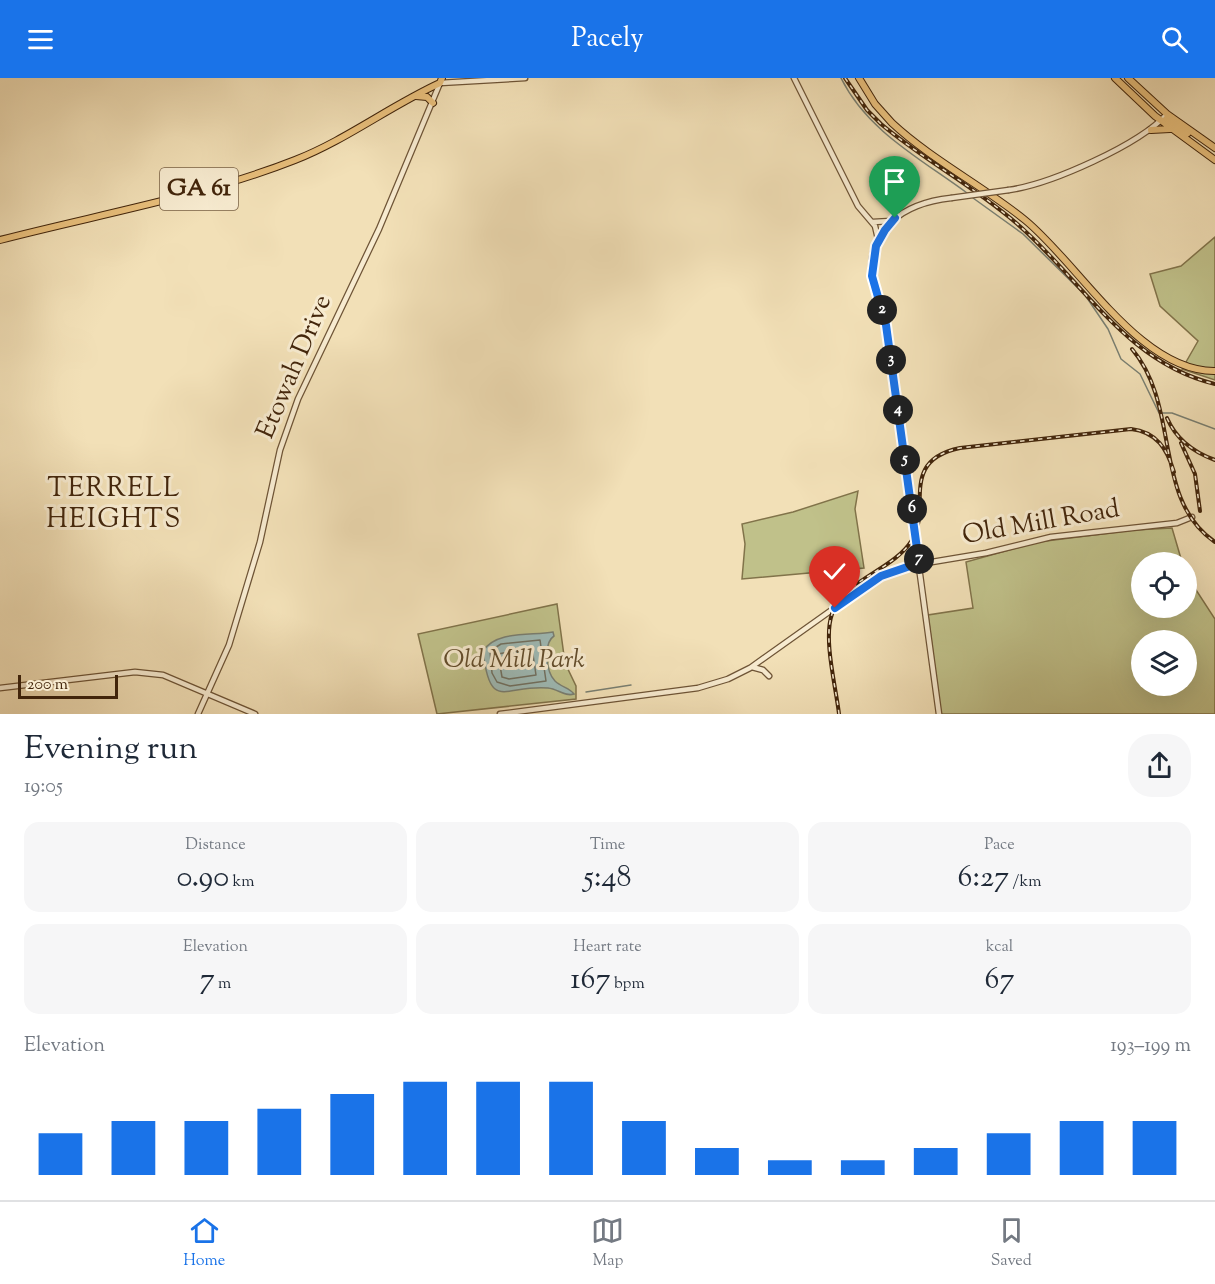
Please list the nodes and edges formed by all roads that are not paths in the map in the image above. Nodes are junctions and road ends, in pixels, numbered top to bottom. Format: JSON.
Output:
{"nodes":[{"id":1,"x":525,"y":78,"type":"edge"},
{"id":2,"x":794,"y":78,"type":"edge"},
{"id":3,"x":859,"y":78,"type":"edge"},
{"id":4,"x":1115,"y":78,"type":"edge"},
{"id":5,"x":1122,"y":78,"type":"edge"},
{"id":6,"x":1128,"y":78,"type":"edge"},
{"id":7,"x":441,"y":80,"type":"edge"},
{"id":8,"x":416,"y":96,"type":"junction"},
{"id":9,"x":433,"y":103,"type":"junction"},
{"id":10,"x":1146,"y":109,"type":"junction"},
{"id":11,"x":1164,"y":117,"type":"junction"},
{"id":12,"x":1150,"y":131,"type":"junction"},
{"id":13,"x":1176,"y":131,"type":"junction"},
{"id":14,"x":1213,"y":147,"type":"edge"},
{"id":15,"x":1215,"y":157,"type":"edge"},
{"id":16,"x":893,"y":220,"type":"junction"},
{"id":17,"x":873,"y":222,"type":"junction"},
{"id":18,"x":885,"y":230,"type":"junction"},
{"id":19,"x":0,"y":240,"type":"edge"},
{"id":20,"x":878,"y":242,"type":"junction"},
{"id":21,"x":1215,"y":371,"type":"edge"},
{"id":22,"x":1192,"y":517,"type":"dead end"},
{"id":23,"x":919,"y":563,"type":"junction"},
{"id":24,"x":752,"y":667,"type":"junction"},
{"id":25,"x":769,"y":676,"type":"dead end"},
{"id":26,"x":0,"y":687,"type":"edge"},
{"id":27,"x":208,"y":694,"type":"junction"},
{"id":28,"x":198,"y":714,"type":"edge"},
{"id":29,"x":255,"y":714,"type":"edge"},
{"id":30,"x":500,"y":714,"type":"edge"},
{"id":31,"x":939,"y":714,"type":"edge"}],
"edges":[{"from":1,"to":7,"type":"street"},
{"from":2,"to":17,"type":"street"},
{"from":3,"to":21,"type":"main road"},
{"from":4,"to":10,"type":"main road"},
{"from":5,"to":11,"type":"main road"},
{"from":6,"to":11,"type":"main road"},
{"from":7,"to":8,"type":"main road","number":"GA 61"},
{"from":7,"to":9,"type":"street","name":"Etowah Drive"},
{"from":8,"to":9,"type":"main road"},
{"from":8,"to":19,"type":"main road","number":"GA 61"},
{"from":9,"to":27,"type":"street","name":"Etowah Drive"},
{"from":10,"to":11,"type":"main road"},
{"from":10,"to":12,"type":"main road"},
{"from":11,"to":12,"type":"street"},
{"from":11,"to":13,"type":"main road"},
{"from":11,"to":14,"type":"main road"},
{"from":12,"to":13,"type":"main road"},
{"from":12,"to":16,"type":"street","bridge":true},
{"from":13,"to":15,"type":"main road"},
{"from":16,"to":17,"type":"street"},
{"from":16,"to":18,"type":"street"},
{"from":17,"to":18,"type":"street"},
{"from":17,"to":20,"type":"street"},
{"from":18,"to":20,"type":"street"},
{"from":20,"to":23,"type":"street"},
{"from":22,"to":23,"type":"street","name":"Old Mill Road"},
{"from":23,"to":24,"type":"street","name":"Old Mill Road"},
{"from":23,"to":31,"type":"street"},
{"from":24,"to":25,"type":"street"},
{"from":24,"to":30,"type":"street","name":"Old Mill Road"},
{"from":26,"to":27,"type":"street"},
{"from":27,"to":28,"type":"street","name":"Etowah Drive"},
{"from":27,"to":29,"type":"street"}]}
